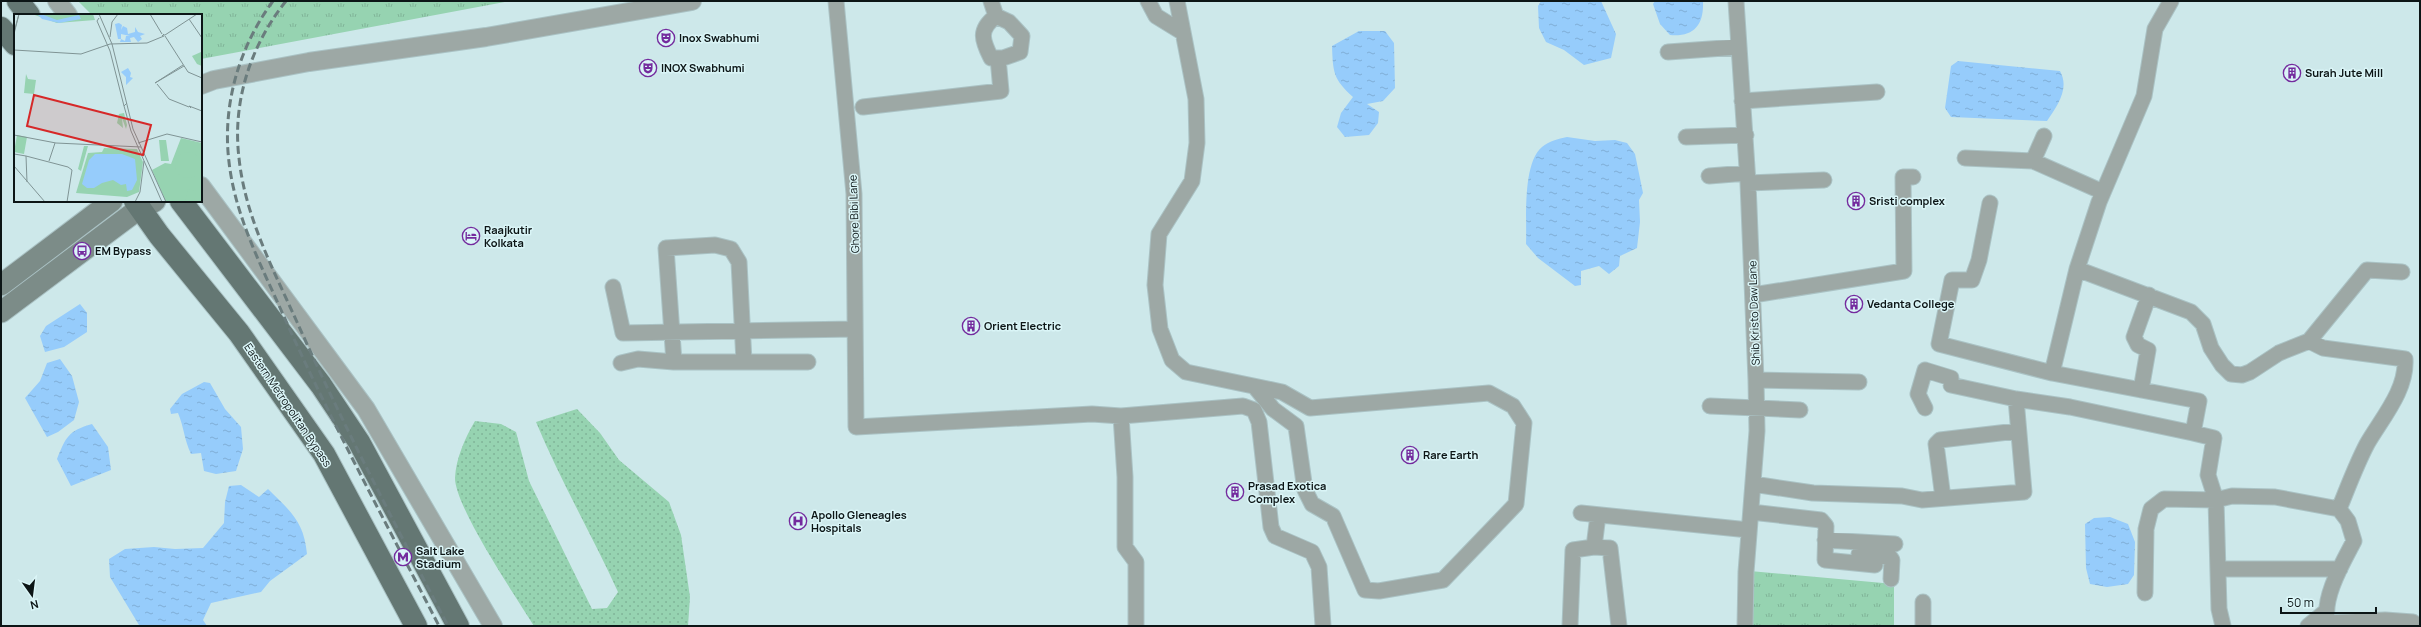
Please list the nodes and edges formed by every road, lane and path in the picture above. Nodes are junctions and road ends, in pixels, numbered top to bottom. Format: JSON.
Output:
{"nodes":[{"id":1,"x":18,"y":1,"type":"edge"},
{"id":2,"x":57,"y":1,"type":"edge"},
{"id":3,"x":692,"y":1,"type":"edge"},
{"id":4,"x":836,"y":1,"type":"edge"},
{"id":5,"x":991,"y":1,"type":"edge"},
{"id":6,"x":1148,"y":1,"type":"edge"},
{"id":7,"x":1177,"y":1,"type":"edge"},
{"id":8,"x":1736,"y":1,"type":"edge"},
{"id":9,"x":2171,"y":1,"type":"edge"},
{"id":10,"x":29,"y":14,"type":"edge"},
{"id":11,"x":67,"y":14,"type":"edge"},
{"id":12,"x":996,"y":16,"type":"junction"},
{"id":13,"x":1,"y":28,"type":"edge"},
{"id":14,"x":1182,"y":32,"type":"junction"},
{"id":15,"x":14,"y":43,"type":"edge"},
{"id":16,"x":1738,"y":47,"type":"junction"},
{"id":17,"x":1668,"y":52,"type":"dead end"},
{"id":18,"x":998,"y":58,"type":"junction"},
{"id":19,"x":202,"y":85,"type":"edge"},
{"id":20,"x":1877,"y":92,"type":"dead end"},
{"id":21,"x":1742,"y":101,"type":"junction"},
{"id":22,"x":863,"y":106,"type":"dead end"},
{"id":23,"x":1746,"y":135,"type":"junction"},
{"id":24,"x":2044,"y":136,"type":"dead end"},
{"id":25,"x":1686,"y":137,"type":"dead end"},
{"id":26,"x":1965,"y":158,"type":"dead end"},
{"id":27,"x":2032,"y":161,"type":"junction"},
{"id":28,"x":1709,"y":176,"type":"dead end"},
{"id":29,"x":1914,"y":177,"type":"dead end"},
{"id":30,"x":1748,"y":178,"type":"junction"},
{"id":31,"x":1824,"y":180,"type":"dead end"},
{"id":32,"x":202,"y":187,"type":"edge"},
{"id":33,"x":2103,"y":192,"type":"junction"},
{"id":34,"x":111,"y":202,"type":"edge"},
{"id":35,"x":182,"y":202,"type":"edge"},
{"id":36,"x":1990,"y":203,"type":"dead end"},
{"id":37,"x":144,"y":204,"type":"edge"},
{"id":38,"x":2077,"y":269,"type":"junction"},
{"id":39,"x":2402,"y":272,"type":"dead end"},
{"id":40,"x":1,"y":285,"type":"edge"},
{"id":41,"x":612,"y":287,"type":"dead end"},
{"id":42,"x":1753,"y":295,"type":"junction"},
{"id":43,"x":2149,"y":295,"type":"junction"},
{"id":44,"x":1,"y":312,"type":"edge"},
{"id":45,"x":855,"y":329,"type":"junction"},
{"id":46,"x":741,"y":331,"type":"junction"},
{"id":47,"x":673,"y":332,"type":"junction"},
{"id":48,"x":2309,"y":341,"type":"junction"},
{"id":49,"x":674,"y":362,"type":"junction"},
{"id":50,"x":744,"y":362,"type":"junction"},
{"id":51,"x":808,"y":362,"type":"dead end"},
{"id":52,"x":621,"y":363,"type":"dead end"},
{"id":53,"x":2052,"y":373,"type":"junction"},
{"id":54,"x":1756,"y":380,"type":"junction"},
{"id":55,"x":1859,"y":382,"type":"dead end"},
{"id":56,"x":1255,"y":387,"type":"junction"},
{"id":57,"x":2140,"y":390,"type":"junction"},
{"id":58,"x":2016,"y":399,"type":"junction"},
{"id":59,"x":1710,"y":406,"type":"dead end"},
{"id":60,"x":1310,"y":408,"type":"junction"},
{"id":61,"x":1757,"y":408,"type":"junction"},
{"id":62,"x":1925,"y":408,"type":"dead end"},
{"id":63,"x":1800,"y":410,"type":"dead end"},
{"id":64,"x":1121,"y":416,"type":"junction"},
{"id":65,"x":1296,"y":426,"type":"junction"},
{"id":66,"x":2017,"y":431,"type":"junction"},
{"id":67,"x":2193,"y":433,"type":"junction"},
{"id":68,"x":1753,"y":484,"type":"junction"},
{"id":69,"x":1943,"y":498,"type":"junction"},
{"id":70,"x":2216,"y":500,"type":"junction"},
{"id":71,"x":2339,"y":509,"type":"junction"},
{"id":72,"x":1751,"y":512,"type":"junction"},
{"id":73,"x":1581,"y":513,"type":"dead end"},
{"id":74,"x":1598,"y":514,"type":"junction"},
{"id":75,"x":1749,"y":530,"type":"junction"},
{"id":76,"x":1895,"y":544,"type":"dead end"},
{"id":77,"x":1825,"y":546,"type":"junction"},
{"id":78,"x":1594,"y":547,"type":"junction"},
{"id":79,"x":1875,"y":565,"type":"dead end"},
{"id":80,"x":2218,"y":569,"type":"junction"},
{"id":81,"x":2340,"y":569,"type":"junction"},
{"id":82,"x":1891,"y":578,"type":"dead end"},
{"id":83,"x":2144,"y":593,"type":"dead end"},
{"id":84,"x":1923,"y":602,"type":"dead end"},
{"id":85,"x":2325,"y":612,"type":"junction"},
{"id":86,"x":416,"y":626,"type":"edge"},
{"id":87,"x":458,"y":626,"type":"edge"},
{"id":88,"x":493,"y":626,"type":"edge"},
{"id":89,"x":1136,"y":626,"type":"edge"},
{"id":90,"x":1323,"y":626,"type":"edge"},
{"id":91,"x":1570,"y":626,"type":"edge"},
{"id":92,"x":1619,"y":626,"type":"edge"},
{"id":93,"x":1745,"y":626,"type":"edge"},
{"id":94,"x":1923,"y":626,"type":"edge"},
{"id":95,"x":2223,"y":626,"type":"edge"},
{"id":96,"x":2308,"y":626,"type":"edge"},
{"id":97,"x":2417,"y":626,"type":"edge"}],
"edges":[{"from":1,"to":10,"type":"main road"},
{"from":2,"to":11,"type":"street"},
{"from":3,"to":19,"type":"street"},
{"from":4,"to":45,"type":"street","name":"Ghore Bibi Lane"},
{"from":5,"to":12,"type":"street"},
{"from":6,"to":14,"type":"street"},
{"from":7,"to":14,"type":"street"},
{"from":8,"to":16,"type":"street","name":"Shib Kristo Daw Lane"},
{"from":9,"to":33,"type":"street"},
{"from":12,"to":18,"type":"street"},
{"from":12,"to":18,"type":"street"},
{"from":13,"to":15,"type":"main road"},
{"from":14,"to":56,"type":"street"},
{"from":16,"to":17,"type":"street"},
{"from":16,"to":21,"type":"street","name":"Shib Kristo Daw Lane"},
{"from":18,"to":22,"type":"street"},
{"from":20,"to":21,"type":"street"},
{"from":21,"to":23,"type":"street","name":"Shib Kristo Daw Lane"},
{"from":23,"to":25,"type":"street"},
{"from":23,"to":30,"type":"street","name":"Shib Kristo Daw Lane"},
{"from":24,"to":27,"type":"street"},
{"from":26,"to":27,"type":"street"},
{"from":27,"to":33,"type":"street"},
{"from":28,"to":30,"type":"street"},
{"from":29,"to":42,"type":"street"},
{"from":30,"to":31,"type":"street"},
{"from":30,"to":42,"type":"street","name":"Shib Kristo Daw Lane"},
{"from":32,"to":88,"type":"street"},
{"from":33,"to":38,"type":"street"},
{"from":34,"to":40,"type":"main road"},
{"from":35,"to":87,"type":"main road"},
{"from":36,"to":53,"type":"street"},
{"from":37,"to":44,"type":"main road"},
{"from":37,"to":86,"type":"main road","name":"Eastern Metropolitan Bypass"},
{"from":38,"to":43,"type":"street"},
{"from":38,"to":53,"type":"street"},
{"from":39,"to":48,"type":"street"},
{"from":41,"to":47,"type":"street"},
{"from":42,"to":54,"type":"street","name":"Shib Kristo Daw Lane"},
{"from":43,"to":48,"type":"street"},
{"from":43,"to":57,"type":"street"},
{"from":45,"to":46,"type":"street"},
{"from":45,"to":64,"type":"street","name":"Ghore Bibi Lane"},
{"from":46,"to":47,"type":"street"},
{"from":46,"to":47,"type":"street"},
{"from":46,"to":50,"type":"street"},
{"from":47,"to":49,"type":"street"},
{"from":48,"to":71,"type":"street"},
{"from":49,"to":50,"type":"street"},
{"from":49,"to":52,"type":"street"},
{"from":50,"to":51,"type":"street"},
{"from":53,"to":57,"type":"street"},
{"from":54,"to":55,"type":"street"},
{"from":54,"to":61,"type":"street","name":"Shib Kristo Daw Lane"},
{"from":56,"to":60,"type":"street"},
{"from":56,"to":65,"type":"street"},
{"from":57,"to":67,"type":"street"},
{"from":58,"to":62,"type":"street"},
{"from":58,"to":66,"type":"street"},
{"from":58,"to":67,"type":"street"},
{"from":59,"to":61,"type":"street"},
{"from":60,"to":65,"type":"street"},
{"from":60,"to":65,"type":"street"},
{"from":61,"to":63,"type":"street"},
{"from":61,"to":68,"type":"street","name":"Shib Kristo Daw Lane"},
{"from":64,"to":89,"type":"street"},
{"from":64,"to":90,"type":"street"},
{"from":66,"to":69,"type":"street"},
{"from":66,"to":69,"type":"street"},
{"from":67,"to":70,"type":"street"},
{"from":68,"to":69,"type":"street"},
{"from":68,"to":72,"type":"street","name":"Shib Kristo Daw Lane"},
{"from":70,"to":71,"type":"street"},
{"from":70,"to":80,"type":"street"},
{"from":70,"to":83,"type":"street"},
{"from":71,"to":81,"type":"street"},
{"from":72,"to":75,"type":"street","name":"Shib Kristo Daw Lane"},
{"from":72,"to":77,"type":"street"},
{"from":73,"to":74,"type":"street"},
{"from":74,"to":75,"type":"street"},
{"from":74,"to":78,"type":"street"},
{"from":75,"to":93,"type":"street","name":"Shib Kristo Daw Lane"},
{"from":76,"to":77,"type":"street"},
{"from":77,"to":79,"type":"street"},
{"from":77,"to":82,"type":"street"},
{"from":78,"to":91,"type":"street"},
{"from":78,"to":92,"type":"street"},
{"from":80,"to":81,"type":"street"},
{"from":80,"to":95,"type":"street"},
{"from":81,"to":85,"type":"street"},
{"from":84,"to":94,"type":"street"},
{"from":85,"to":96,"type":"street"},
{"from":85,"to":97,"type":"street"}]}
